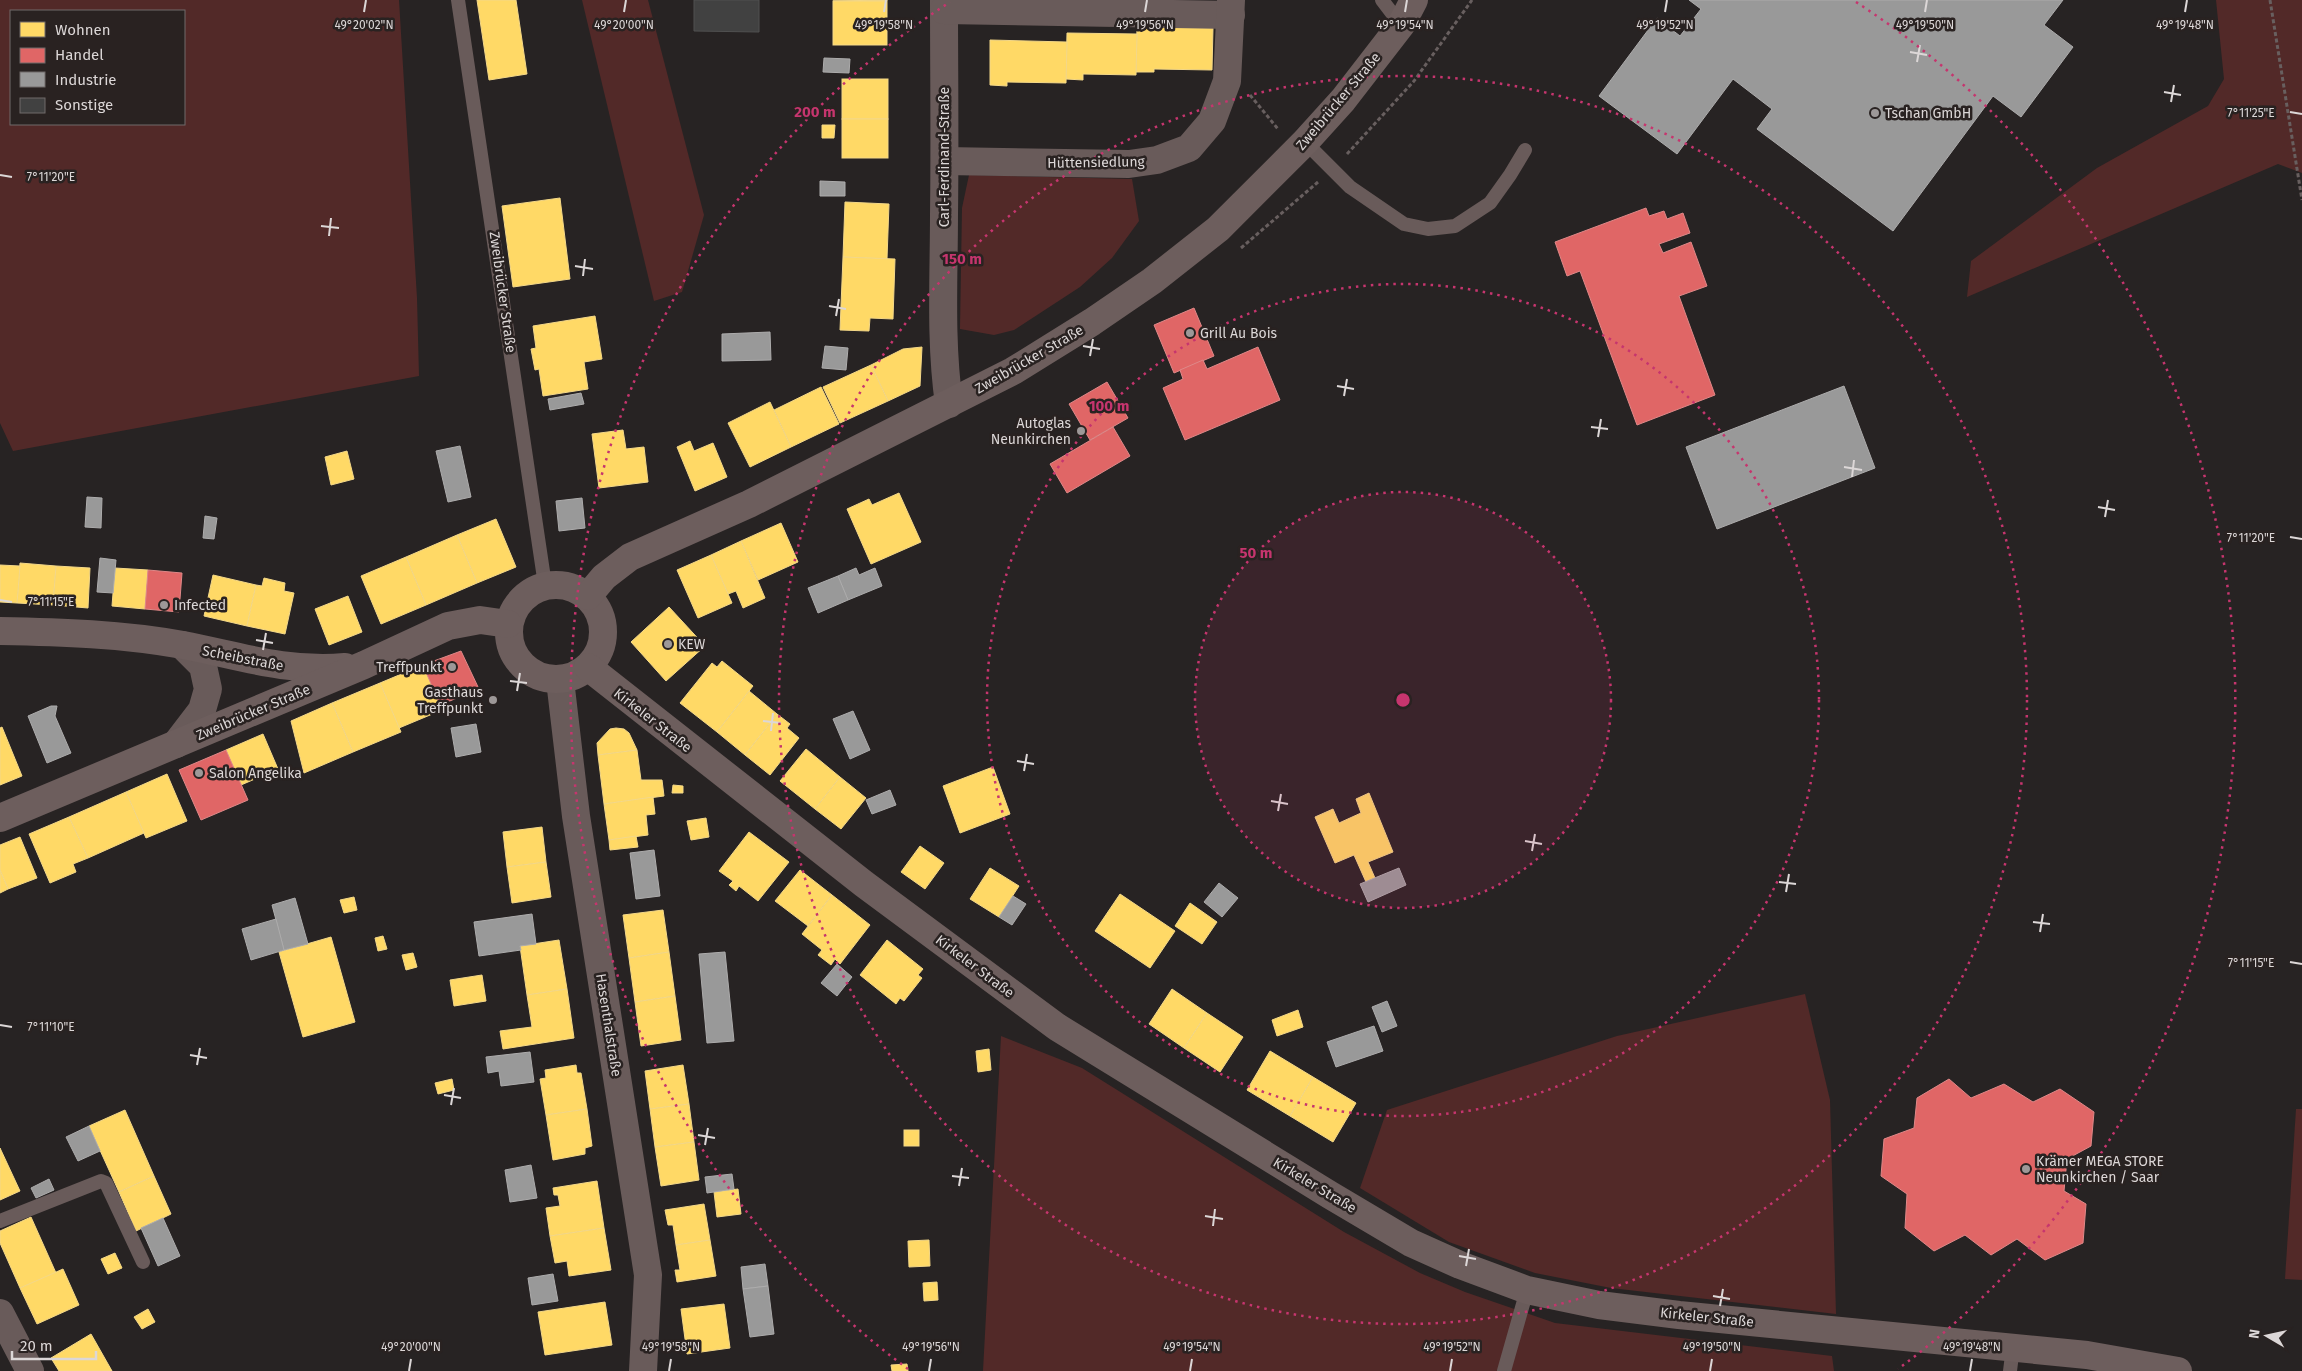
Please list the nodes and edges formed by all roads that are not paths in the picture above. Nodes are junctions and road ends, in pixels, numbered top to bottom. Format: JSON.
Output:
{"nodes":[{"id":1,"x":458,"y":0,"type":"edge"},
{"id":2,"x":1382,"y":0,"type":"edge"},
{"id":3,"x":1414,"y":0,"type":"edge"},
{"id":4,"x":1434,"y":0,"type":"edge"},
{"id":5,"x":944,"y":5,"type":"edge"},
{"id":6,"x":1231,"y":7,"type":"edge"},
{"id":7,"x":1401,"y":25,"type":"junction"},
{"id":8,"x":1301,"y":146,"type":"junction"},
{"id":9,"x":1525,"y":150,"type":"dead end"},
{"id":10,"x":945,"y":161,"type":"junction"},
{"id":11,"x":949,"y":404,"type":"junction"},
{"id":12,"x":545,"y":585,"type":"junction"},
{"id":13,"x":588,"y":596,"type":"junction"},
{"id":14,"x":508,"y":624,"type":"junction"},
{"id":15,"x":0,"y":631,"type":"edge"},
{"id":16,"x":182,"y":645,"type":"junction"},
{"id":17,"x":364,"y":666,"type":"junction"},
{"id":18,"x":588,"y":667,"type":"junction"},
{"id":19,"x":560,"y":680,"type":"junction"},
{"id":20,"x":176,"y":744,"type":"junction"},
{"id":21,"x":0,"y":818,"type":"edge"},
{"id":22,"x":0,"y":1221,"type":"edge"},
{"id":23,"x":143,"y":1262,"type":"dead end"},
{"id":24,"x":1527,"y":1290,"type":"junction"},
{"id":25,"x":0,"y":1313,"type":"edge"},
{"id":26,"x":2011,"y":1359,"type":"edge"},
{"id":27,"x":2086,"y":1363,"type":"edge"},
{"id":28,"x":30,"y":1371,"type":"edge"},
{"id":29,"x":643,"y":1371,"type":"edge"},
{"id":30,"x":1504,"y":1371,"type":"edge"},
{"id":31,"x":2178,"y":1371,"type":"edge"}],
"edges":[{"from":1,"to":12,"type":"lane","name":"Zweibrücker Straße"},
{"from":2,"to":7,"type":"lane"},
{"from":3,"to":7,"type":"main road","name":"Zweibrücker Straße"},
{"from":4,"to":7,"type":"main road","name":"Zweibrücker Straße"},
{"from":5,"to":6,"type":"street","name":"Hüttensiedlung"},
{"from":5,"to":10,"type":"street","name":"Carl-Ferdinand-Straße"},
{"from":6,"to":10,"type":"street","name":"Hüttensiedlung"},
{"from":7,"to":8,"type":"main road","name":"Zweibrücker Straße"},
{"from":8,"to":9,"type":"lane"},
{"from":8,"to":11,"type":"main road","name":"Zweibrücker Straße"},
{"from":10,"to":11,"type":"street","name":"Carl-Ferdinand-Straße"},
{"from":11,"to":13,"type":"main road","name":"Zweibrücker Straße"},
{"from":12,"to":13,"type":"main road"},
{"from":12,"to":14,"type":"main road"},
{"from":13,"to":18,"type":"main road"},
{"from":14,"to":17,"type":"main road","name":"Zweibrücker Straße"},
{"from":14,"to":19,"type":"main road"},
{"from":15,"to":16,"type":"main road","name":"Scheibstraße"},
{"from":16,"to":17,"type":"main road","name":"Scheibstraße"},
{"from":16,"to":20,"type":"street","name":"Scheibstraße"},
{"from":17,"to":20,"type":"main road","name":"Zweibrücker Straße"},
{"from":18,"to":19,"type":"main road"},
{"from":18,"to":24,"type":"main road","name":"Kirkeler Straße"},
{"from":19,"to":29,"type":"street","name":"Hasenthalstraße"},
{"from":20,"to":21,"type":"main road","name":"Zweibrücker Straße"},
{"from":22,"to":23,"type":"lane"},
{"from":24,"to":26,"type":"main road","name":"Kirkeler Straße"},
{"from":24,"to":30,"type":"lane"},
{"from":25,"to":28,"type":"street"},
{"from":26,"to":27,"type":"main road","name":"Kirkeler Straße"},
{"from":27,"to":31,"type":"main road","name":"Kirkeler Straße"}]}
